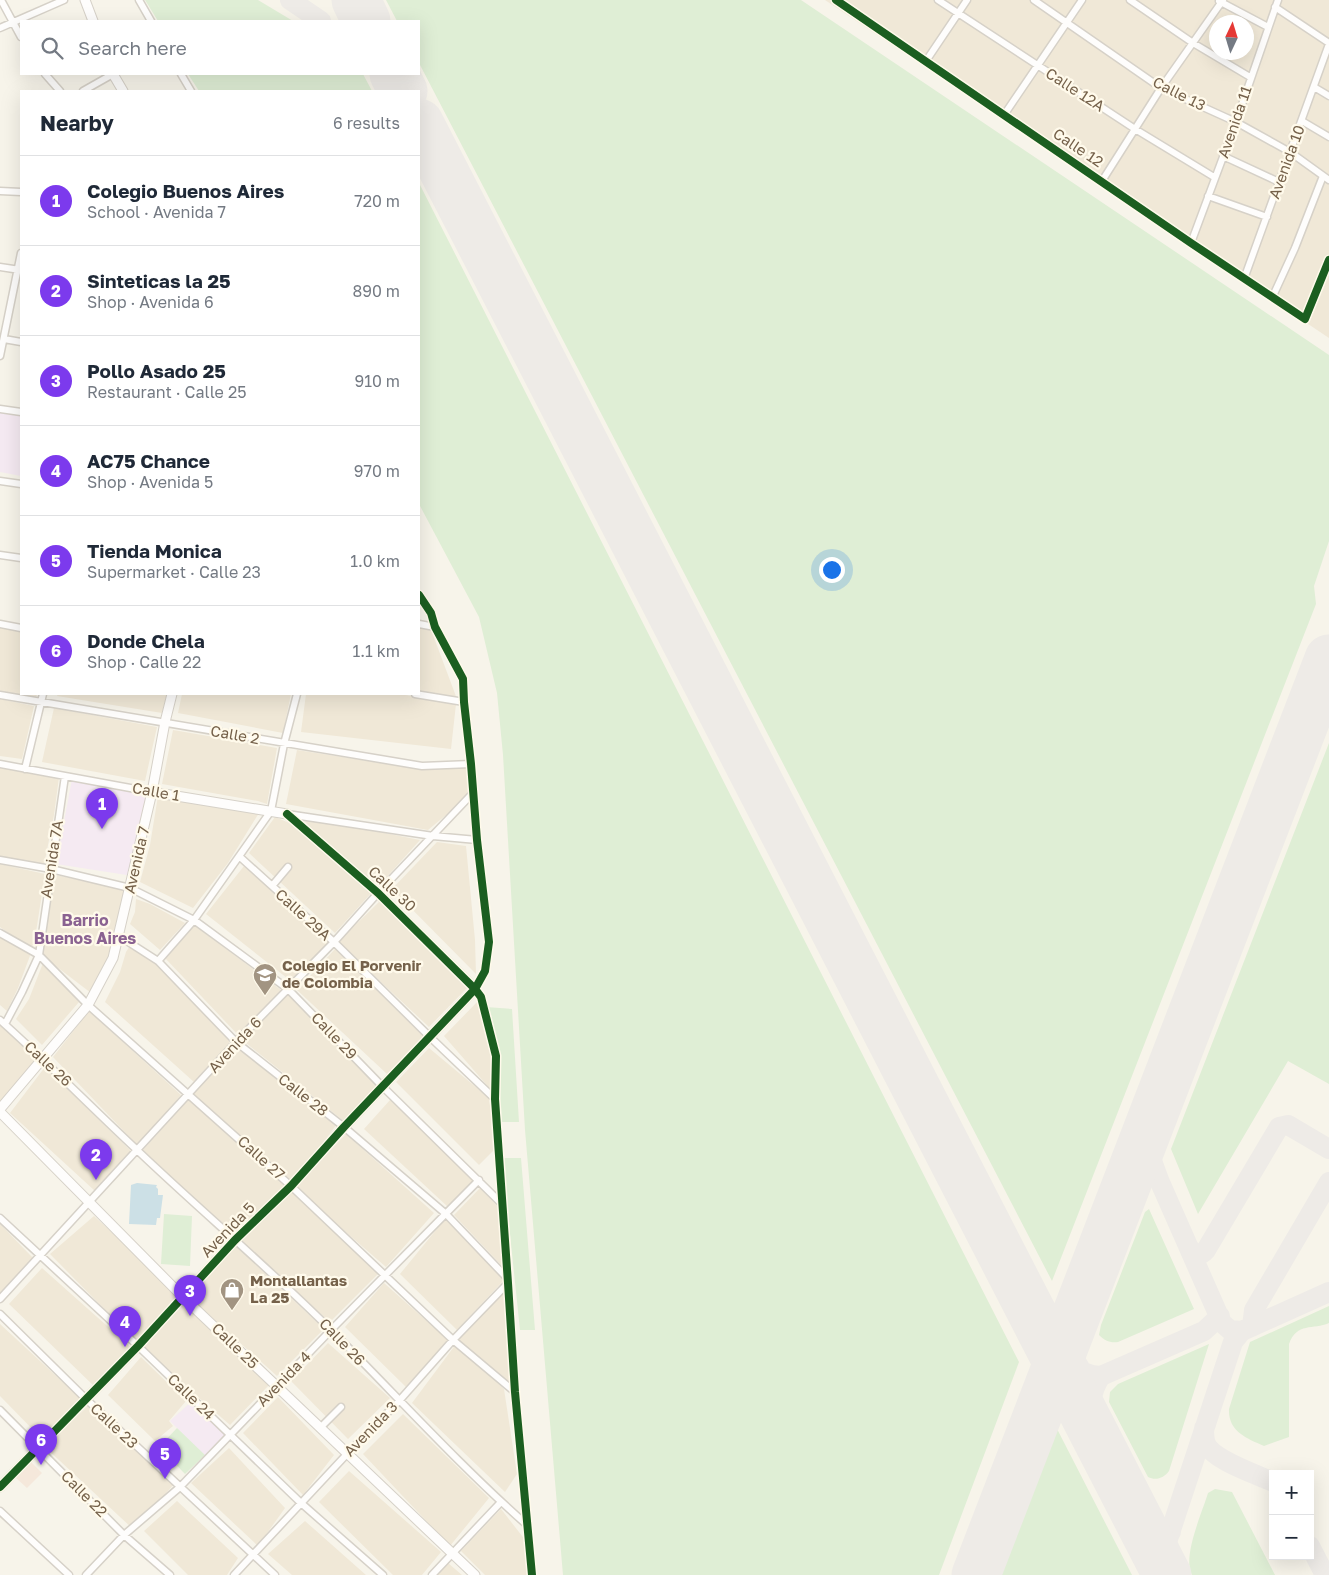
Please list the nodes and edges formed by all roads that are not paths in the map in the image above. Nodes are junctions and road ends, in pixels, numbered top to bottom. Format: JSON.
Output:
{"nodes":[{"id":1,"x":1,"y":0,"type":"edge"},
{"id":2,"x":64,"y":0,"type":"edge"},
{"id":3,"x":85,"y":0,"type":"edge"},
{"id":4,"x":139,"y":0,"type":"edge"},
{"id":5,"x":836,"y":0,"type":"edge"},
{"id":6,"x":938,"y":0,"type":"edge"},
{"id":7,"x":967,"y":0,"type":"edge"},
{"id":8,"x":1034,"y":0,"type":"edge"},
{"id":9,"x":1082,"y":0,"type":"edge"},
{"id":10,"x":1130,"y":0,"type":"edge"},
{"id":11,"x":1221,"y":1,"type":"edge"},
{"id":12,"x":1277,"y":3,"type":"edge"},
{"id":13,"x":958,"y":13,"type":"junction"},
{"id":14,"x":93,"y":20,"type":"edge"},
{"id":15,"x":150,"y":20,"type":"edge"},
{"id":16,"x":13,"y":22,"type":"junction"},
{"id":17,"x":1066,"y":22,"type":"junction"},
{"id":18,"x":1268,"y":27,"type":"junction"},
{"id":19,"x":0,"y":28,"type":"edge"},
{"id":20,"x":20,"y":35,"type":"edge"},
{"id":21,"x":1193,"y":43,"type":"junction"},
{"id":22,"x":1329,"y":44,"type":"edge"},
{"id":23,"x":926,"y":61,"type":"junction"},
{"id":24,"x":1037,"y":66,"type":"junction"},
{"id":25,"x":46,"y":75,"type":"edge"},
{"id":26,"x":111,"y":75,"type":"edge"},
{"id":27,"x":114,"y":75,"type":"edge"},
{"id":28,"x":182,"y":75,"type":"edge"},
{"id":29,"x":1250,"y":77,"type":"junction"},
{"id":30,"x":1314,"y":87,"type":"junction"},
{"id":31,"x":1161,"y":88,"type":"junction"},
{"id":32,"x":59,"y":90,"type":"edge"},
{"id":33,"x":85,"y":90,"type":"edge"},
{"id":34,"x":122,"y":90,"type":"edge"},
{"id":35,"x":191,"y":90,"type":"edge"},
{"id":36,"x":1329,"y":96,"type":"edge"},
{"id":37,"x":1004,"y":115,"type":"junction"},
{"id":38,"x":1302,"y":121,"type":"junction"},
{"id":39,"x":1236,"y":122,"type":"junction"},
{"id":40,"x":1135,"y":129,"type":"junction"},
{"id":41,"x":1329,"y":137,"type":"edge"},
{"id":42,"x":1290,"y":152,"type":"junction"},
{"id":43,"x":1223,"y":156,"type":"junction"},
{"id":44,"x":1214,"y":177,"type":"junction"},
{"id":45,"x":1326,"y":178,"type":"edge"},
{"id":46,"x":1102,"y":181,"type":"junction"},
{"id":47,"x":1280,"y":182,"type":"junction"},
{"id":48,"x":0,"y":191,"type":"edge"},
{"id":49,"x":20,"y":192,"type":"edge"},
{"id":50,"x":1208,"y":196,"type":"junction"},
{"id":51,"x":1267,"y":217,"type":"junction"},
{"id":52,"x":1190,"y":243,"type":"junction"},
{"id":53,"x":1329,"y":260,"type":"edge"},
{"id":54,"x":0,"y":267,"type":"edge"},
{"id":55,"x":20,"y":270,"type":"edge"},
{"id":56,"x":1244,"y":279,"type":"junction"},
{"id":57,"x":1273,"y":296,"type":"junction"},
{"id":58,"x":4,"y":340,"type":"junction"},
{"id":59,"x":20,"y":342,"type":"edge"},
{"id":60,"x":0,"y":356,"type":"edge"},
{"id":61,"x":0,"y":409,"type":"edge"},
{"id":62,"x":20,"y":412,"type":"edge"},
{"id":63,"x":0,"y":481,"type":"edge"},
{"id":64,"x":20,"y":484,"type":"edge"},
{"id":65,"x":0,"y":555,"type":"edge"},
{"id":66,"x":20,"y":558,"type":"edge"},
{"id":67,"x":420,"y":596,"type":"edge"},
{"id":68,"x":0,"y":624,"type":"edge"},
{"id":69,"x":420,"y":624,"type":"edge"},
{"id":70,"x":435,"y":627,"type":"junction"},
{"id":71,"x":20,"y":628,"type":"edge"},
{"id":72,"x":0,"y":695,"type":"edge"},
{"id":73,"x":43,"y":695,"type":"edge"},
{"id":74,"x":172,"y":695,"type":"edge"},
{"id":75,"x":297,"y":695,"type":"edge"},
{"id":76,"x":420,"y":695,"type":"edge"},
{"id":77,"x":464,"y":702,"type":"junction"},
{"id":78,"x":41,"y":703,"type":"junction"},
{"id":79,"x":165,"y":722,"type":"junction"},
{"id":80,"x":284,"y":744,"type":"junction"},
{"id":81,"x":0,"y":764,"type":"edge"},
{"id":82,"x":471,"y":764,"type":"junction"},
{"id":83,"x":25,"y":769,"type":"junction"},
{"id":84,"x":65,"y":776,"type":"junction"},
{"id":85,"x":152,"y":792,"type":"junction"},
{"id":86,"x":472,"y":794,"type":"junction"},
{"id":87,"x":271,"y":811,"type":"junction"},
{"id":88,"x":287,"y":814,"type":"junction"},
{"id":89,"x":312,"y":818,"type":"junction"},
{"id":90,"x":306,"y":831,"type":"junction"},
{"id":91,"x":433,"y":836,"type":"junction"},
{"id":92,"x":477,"y":840,"type":"junction"},
{"id":93,"x":240,"y":857,"type":"junction"},
{"id":94,"x":0,"y":860,"type":"edge"},
{"id":95,"x":288,"y":867,"type":"dead end"},
{"id":96,"x":50,"y":869,"type":"junction"},
{"id":97,"x":272,"y":886,"type":"junction"},
{"id":98,"x":130,"y":888,"type":"junction"},
{"id":99,"x":378,"y":892,"type":"junction"},
{"id":100,"x":194,"y":920,"type":"junction"},
{"id":101,"x":0,"y":933,"type":"edge"},
{"id":102,"x":119,"y":936,"type":"junction"},
{"id":103,"x":334,"y":942,"type":"junction"},
{"id":104,"x":39,"y":955,"type":"junction"},
{"id":105,"x":158,"y":961,"type":"junction"},
{"id":106,"x":288,"y":989,"type":"junction"},
{"id":107,"x":474,"y":989,"type":"junction"},
{"id":108,"x":88,"y":1005,"type":"junction"},
{"id":109,"x":2,"y":1022,"type":"edge"},
{"id":110,"x":430,"y":1038,"type":"junction"},
{"id":111,"x":236,"y":1042,"type":"junction"},
{"id":112,"x":43,"y":1059,"type":"junction"},
{"id":113,"x":382,"y":1086,"type":"junction"},
{"id":114,"x":190,"y":1094,"type":"junction"},
{"id":115,"x":495,"y":1099,"type":"junction"},
{"id":116,"x":0,"y":1110,"type":"edge"},
{"id":117,"x":344,"y":1127,"type":"junction"},
{"id":118,"x":138,"y":1151,"type":"junction"},
{"id":119,"x":479,"y":1180,"type":"junction"},
{"id":120,"x":291,"y":1186,"type":"junction"},
{"id":121,"x":90,"y":1202,"type":"junction"},
{"id":122,"x":502,"y":1204,"type":"junction"},
{"id":123,"x":446,"y":1214,"type":"junction"},
{"id":124,"x":0,"y":1218,"type":"edge"},
{"id":125,"x":235,"y":1240,"type":"junction"},
{"id":126,"x":40,"y":1255,"type":"junction"},
{"id":127,"x":385,"y":1276,"type":"junction"},
{"id":128,"x":508,"y":1281,"type":"junction"},
{"id":129,"x":184,"y":1298,"type":"junction"},
{"id":130,"x":0,"y":1299,"type":"edge"},
{"id":131,"x":0,"y":1314,"type":"edge"},
{"id":132,"x":331,"y":1330,"type":"junction"},
{"id":133,"x":453,"y":1340,"type":"junction"},
{"id":134,"x":138,"y":1346,"type":"junction"},
{"id":135,"x":277,"y":1387,"type":"junction"},
{"id":136,"x":515,"y":1392,"type":"junction"},
{"id":137,"x":86,"y":1399,"type":"junction"},
{"id":138,"x":399,"y":1401,"type":"junction"},
{"id":139,"x":341,"y":1407,"type":"dead end"},
{"id":140,"x":0,"y":1410,"type":"edge"},
{"id":141,"x":320,"y":1428,"type":"junction"},
{"id":142,"x":230,"y":1435,"type":"junction"},
{"id":143,"x":38,"y":1447,"type":"junction"},
{"id":144,"x":347,"y":1454,"type":"junction"},
{"id":145,"x":180,"y":1487,"type":"junction"},
{"id":146,"x":0,"y":1488,"type":"edge"},
{"id":147,"x":501,"y":1502,"type":"junction"},
{"id":148,"x":301,"y":1503,"type":"junction"},
{"id":149,"x":0,"y":1511,"type":"edge"},
{"id":150,"x":527,"y":1525,"type":"junction"},
{"id":151,"x":124,"y":1534,"type":"junction"},
{"id":152,"x":451,"y":1554,"type":"junction"},
{"id":153,"x":252,"y":1555,"type":"junction"},
{"id":154,"x":69,"y":1575,"type":"edge"},
{"id":155,"x":86,"y":1575,"type":"edge"},
{"id":156,"x":170,"y":1575,"type":"edge"},
{"id":157,"x":234,"y":1575,"type":"edge"},
{"id":158,"x":275,"y":1575,"type":"edge"},
{"id":159,"x":383,"y":1575,"type":"edge"},
{"id":160,"x":432,"y":1575,"type":"edge"},
{"id":161,"x":475,"y":1575,"type":"edge"},
{"id":162,"x":532,"y":1575,"type":"edge"}],
"edges":[{"from":1,"to":16,"type":"street"},
{"from":2,"to":16,"type":"street"},
{"from":3,"to":14,"type":"street"},
{"from":4,"to":15,"type":"street"},
{"from":5,"to":23,"type":"street","name":"Calle 12"},
{"from":6,"to":13,"type":"street","name":"Calle 12A"},
{"from":7,"to":13,"type":"street"},
{"from":8,"to":17,"type":"street","name":"Calle 13"},
{"from":9,"to":17,"type":"street"},
{"from":10,"to":21,"type":"street"},
{"from":11,"to":18,"type":"street"},
{"from":11,"to":21,"type":"street"},
{"from":12,"to":18,"type":"street","name":"Avenida 11"},
{"from":12,"to":22,"type":"street"},
{"from":13,"to":23,"type":"street"},
{"from":13,"to":24,"type":"street","name":"Calle 12A"},
{"from":16,"to":19,"type":"street"},
{"from":16,"to":20,"type":"street"},
{"from":17,"to":24,"type":"street"},
{"from":17,"to":31,"type":"street","name":"Calle 13"},
{"from":18,"to":29,"type":"street","name":"Avenida 11"},
{"from":21,"to":29,"type":"street"},
{"from":21,"to":31,"type":"street"},
{"from":22,"to":30,"type":"street","name":"Avenida 10"},
{"from":23,"to":37,"type":"street","name":"Calle 12"},
{"from":24,"to":37,"type":"street"},
{"from":24,"to":40,"type":"street","name":"Calle 12A"},
{"from":25,"to":32,"type":"street"},
{"from":26,"to":33,"type":"street"},
{"from":27,"to":34,"type":"street"},
{"from":28,"to":35,"type":"street"},
{"from":29,"to":39,"type":"street","name":"Avenida 11"},
{"from":30,"to":36,"type":"street"},
{"from":30,"to":38,"type":"street","name":"Avenida 10"},
{"from":31,"to":39,"type":"street","name":"Calle 13"},
{"from":31,"to":40,"type":"street"},
{"from":37,"to":46,"type":"street","name":"Calle 12"},
{"from":38,"to":41,"type":"street"},
{"from":38,"to":42,"type":"street","name":"Avenida 10"},
{"from":39,"to":42,"type":"street","name":"Calle 13"},
{"from":39,"to":43,"type":"street","name":"Avenida 11"},
{"from":40,"to":44,"type":"street","name":"Calle 12A"},
{"from":40,"to":46,"type":"street"},
{"from":42,"to":45,"type":"street","name":"Calle 13"},
{"from":42,"to":47,"type":"street","name":"Avenida 10"},
{"from":43,"to":44,"type":"street","name":"Avenida 11"},
{"from":43,"to":47,"type":"street"},
{"from":44,"to":50,"type":"street","name":"Avenida 11"},
{"from":45,"to":57,"type":"street"},
{"from":46,"to":52,"type":"street","name":"Calle 12"},
{"from":47,"to":51,"type":"street","name":"Avenida 10"},
{"from":48,"to":49,"type":"street"},
{"from":50,"to":51,"type":"street"},
{"from":50,"to":52,"type":"street","name":"Avenida 11"},
{"from":51,"to":56,"type":"street","name":"Avenida 10"},
{"from":52,"to":56,"type":"street","name":"Calle 12"},
{"from":53,"to":57,"type":"street","name":"Calle 12"},
{"from":54,"to":55,"type":"street"},
{"from":55,"to":58,"type":"street"},
{"from":56,"to":57,"type":"street","name":"Calle 12"},
{"from":58,"to":59,"type":"street"},
{"from":58,"to":60,"type":"street"},
{"from":61,"to":62,"type":"street"},
{"from":63,"to":64,"type":"street"},
{"from":65,"to":66,"type":"street"},
{"from":67,"to":70,"type":"street"},
{"from":68,"to":71,"type":"street"},
{"from":69,"to":70,"type":"street"},
{"from":70,"to":77,"type":"street"},
{"from":72,"to":78,"type":"street","name":"Calle 2"},
{"from":73,"to":78,"type":"street"},
{"from":74,"to":79,"type":"street","name":"Avenida 7"},
{"from":75,"to":80,"type":"street"},
{"from":76,"to":77,"type":"street"},
{"from":77,"to":82,"type":"street"},
{"from":78,"to":79,"type":"street","name":"Calle 2"},
{"from":78,"to":83,"type":"street"},
{"from":79,"to":80,"type":"street","name":"Calle 2"},
{"from":79,"to":85,"type":"street","name":"Avenida 7"},
{"from":80,"to":82,"type":"street","name":"Calle 2"},
{"from":80,"to":87,"type":"street"},
{"from":81,"to":83,"type":"street","name":"Calle 1"},
{"from":82,"to":86,"type":"street"},
{"from":83,"to":84,"type":"street","name":"Calle 1"},
{"from":84,"to":85,"type":"street","name":"Calle 1"},
{"from":84,"to":96,"type":"street","name":"Avenida 7A"},
{"from":85,"to":87,"type":"street","name":"Calle 1"},
{"from":85,"to":98,"type":"street","name":"Avenida 7"},
{"from":86,"to":91,"type":"street","name":"Avenida 6"},
{"from":86,"to":92,"type":"street"},
{"from":87,"to":88,"type":"street","name":"Calle 1"},
{"from":87,"to":93,"type":"street"},
{"from":88,"to":89,"type":"street","name":"Calle 1"},
{"from":88,"to":90,"type":"street","name":"Calle 30"},
{"from":89,"to":90,"type":"street"},
{"from":89,"to":91,"type":"street","name":"Calle 1"},
{"from":90,"to":99,"type":"street","name":"Calle 30"},
{"from":91,"to":92,"type":"street","name":"Calle 1"},
{"from":91,"to":99,"type":"street","name":"Avenida 6"},
{"from":92,"to":107,"type":"street"},
{"from":93,"to":97,"type":"street","name":"Calle 29A"},
{"from":93,"to":100,"type":"street"},
{"from":94,"to":96,"type":"street","name":"Calle 29"},
{"from":95,"to":97,"type":"street"},
{"from":96,"to":98,"type":"street","name":"Calle 29"},
{"from":96,"to":104,"type":"street","name":"Avenida 7A"},
{"from":97,"to":103,"type":"street","name":"Calle 29A"},
{"from":98,"to":100,"type":"street","name":"Calle 29"},
{"from":98,"to":102,"type":"street","name":"Avenida 7"},
{"from":99,"to":103,"type":"street","name":"Avenida 6"},
{"from":99,"to":107,"type":"street","name":"Calle 30"},
{"from":100,"to":105,"type":"street"},
{"from":100,"to":106,"type":"street","name":"Calle 29"},
{"from":101,"to":104,"type":"street","name":"Calle 27"},
{"from":102,"to":105,"type":"street","name":"Calle 28"},
{"from":102,"to":108,"type":"street","name":"Avenida 7"},
{"from":103,"to":106,"type":"street","name":"Avenida 6"},
{"from":103,"to":110,"type":"street","name":"Calle 29A"},
{"from":104,"to":108,"type":"street","name":"Calle 27"},
{"from":104,"to":109,"type":"street","name":"Avenida 7A"},
{"from":105,"to":111,"type":"street","name":"Calle 28"},
{"from":106,"to":111,"type":"street","name":"Avenida 6"},
{"from":106,"to":113,"type":"street","name":"Calle 29"},
{"from":107,"to":110,"type":"street","name":"Avenida 5"},
{"from":107,"to":115,"type":"street"},
{"from":108,"to":112,"type":"street","name":"Avenida 7"},
{"from":108,"to":114,"type":"street","name":"Calle 27"},
{"from":109,"to":112,"type":"street","name":"Calle 26"},
{"from":110,"to":113,"type":"street","name":"Avenida 5"},
{"from":110,"to":115,"type":"street","name":"Calle 29A"},
{"from":111,"to":114,"type":"street","name":"Avenida 6"},
{"from":111,"to":117,"type":"street","name":"Calle 28"},
{"from":112,"to":116,"type":"street","name":"Avenida 7"},
{"from":112,"to":118,"type":"street","name":"Calle 26"},
{"from":113,"to":117,"type":"street","name":"Avenida 5"},
{"from":113,"to":119,"type":"street","name":"Calle 29"},
{"from":114,"to":118,"type":"street","name":"Avenida 6"},
{"from":114,"to":120,"type":"street","name":"Calle 27"},
{"from":115,"to":122,"type":"street"},
{"from":116,"to":121,"type":"street","name":"Calle 25"},
{"from":117,"to":120,"type":"street","name":"Avenida 5"},
{"from":117,"to":123,"type":"street","name":"Calle 28"},
{"from":118,"to":121,"type":"street","name":"Avenida 6"},
{"from":118,"to":125,"type":"street","name":"Calle 26"},
{"from":119,"to":122,"type":"street","name":"Calle 29"},
{"from":119,"to":123,"type":"street","name":"Avenida 4"},
{"from":120,"to":125,"type":"street","name":"Avenida 5"},
{"from":120,"to":127,"type":"street","name":"Calle 27"},
{"from":121,"to":126,"type":"street","name":"Avenida 6"},
{"from":121,"to":129,"type":"street","name":"Calle 25"},
{"from":122,"to":128,"type":"street"},
{"from":123,"to":127,"type":"street","name":"Avenida 4"},
{"from":123,"to":128,"type":"street","name":"Calle 28"},
{"from":124,"to":126,"type":"street","name":"Calle 24"},
{"from":125,"to":129,"type":"street","name":"Avenida 5"},
{"from":125,"to":132,"type":"street","name":"Calle 26"},
{"from":126,"to":130,"type":"street","name":"Avenida 6"},
{"from":126,"to":134,"type":"street","name":"Calle 24"},
{"from":127,"to":132,"type":"street","name":"Avenida 4"},
{"from":127,"to":133,"type":"street","name":"Calle 27"},
{"from":128,"to":133,"type":"street","name":"Avenida 3"},
{"from":128,"to":136,"type":"street"},
{"from":129,"to":134,"type":"street","name":"Avenida 5"},
{"from":129,"to":135,"type":"street","name":"Calle 25"},
{"from":131,"to":137,"type":"street","name":"Calle 23"},
{"from":132,"to":135,"type":"street","name":"Avenida 4"},
{"from":132,"to":138,"type":"street","name":"Calle 26"},
{"from":133,"to":136,"type":"street","name":"Calle 27"},
{"from":133,"to":138,"type":"street","name":"Avenida 3"},
{"from":134,"to":137,"type":"street","name":"Avenida 5"},
{"from":134,"to":142,"type":"street","name":"Calle 24"},
{"from":135,"to":141,"type":"street","name":"Calle 25"},
{"from":135,"to":142,"type":"street","name":"Avenida 4"},
{"from":136,"to":150,"type":"street"},
{"from":137,"to":143,"type":"street","name":"Avenida 5"},
{"from":137,"to":145,"type":"street","name":"Calle 23"},
{"from":138,"to":144,"type":"street","name":"Avenida 3"},
{"from":138,"to":147,"type":"street","name":"Calle 26"},
{"from":139,"to":141,"type":"street"},
{"from":140,"to":143,"type":"street","name":"Calle 22"},
{"from":141,"to":144,"type":"street","name":"Calle 25"},
{"from":142,"to":145,"type":"street","name":"Avenida 4"},
{"from":142,"to":148,"type":"street","name":"Calle 24"},
{"from":143,"to":146,"type":"street","name":"Avenida 5"},
{"from":143,"to":151,"type":"street","name":"Calle 22"},
{"from":144,"to":148,"type":"street","name":"Avenida 3"},
{"from":144,"to":152,"type":"street","name":"Calle 25"},
{"from":145,"to":151,"type":"street","name":"Avenida 4"},
{"from":145,"to":153,"type":"street","name":"Calle 23"},
{"from":147,"to":150,"type":"street","name":"Calle 26"},
{"from":147,"to":152,"type":"street"},
{"from":148,"to":153,"type":"street","name":"Avenida 3"},
{"from":148,"to":159,"type":"street","name":"Calle 24"},
{"from":149,"to":154,"type":"street"},
{"from":150,"to":162,"type":"street"},
{"from":151,"to":155,"type":"street","name":"Avenida 4"},
{"from":151,"to":156,"type":"street","name":"Calle 22"},
{"from":152,"to":160,"type":"street"},
{"from":152,"to":161,"type":"street","name":"Calle 25"},
{"from":153,"to":157,"type":"street","name":"Avenida 3"},
{"from":153,"to":158,"type":"street","name":"Calle 23"}]}
